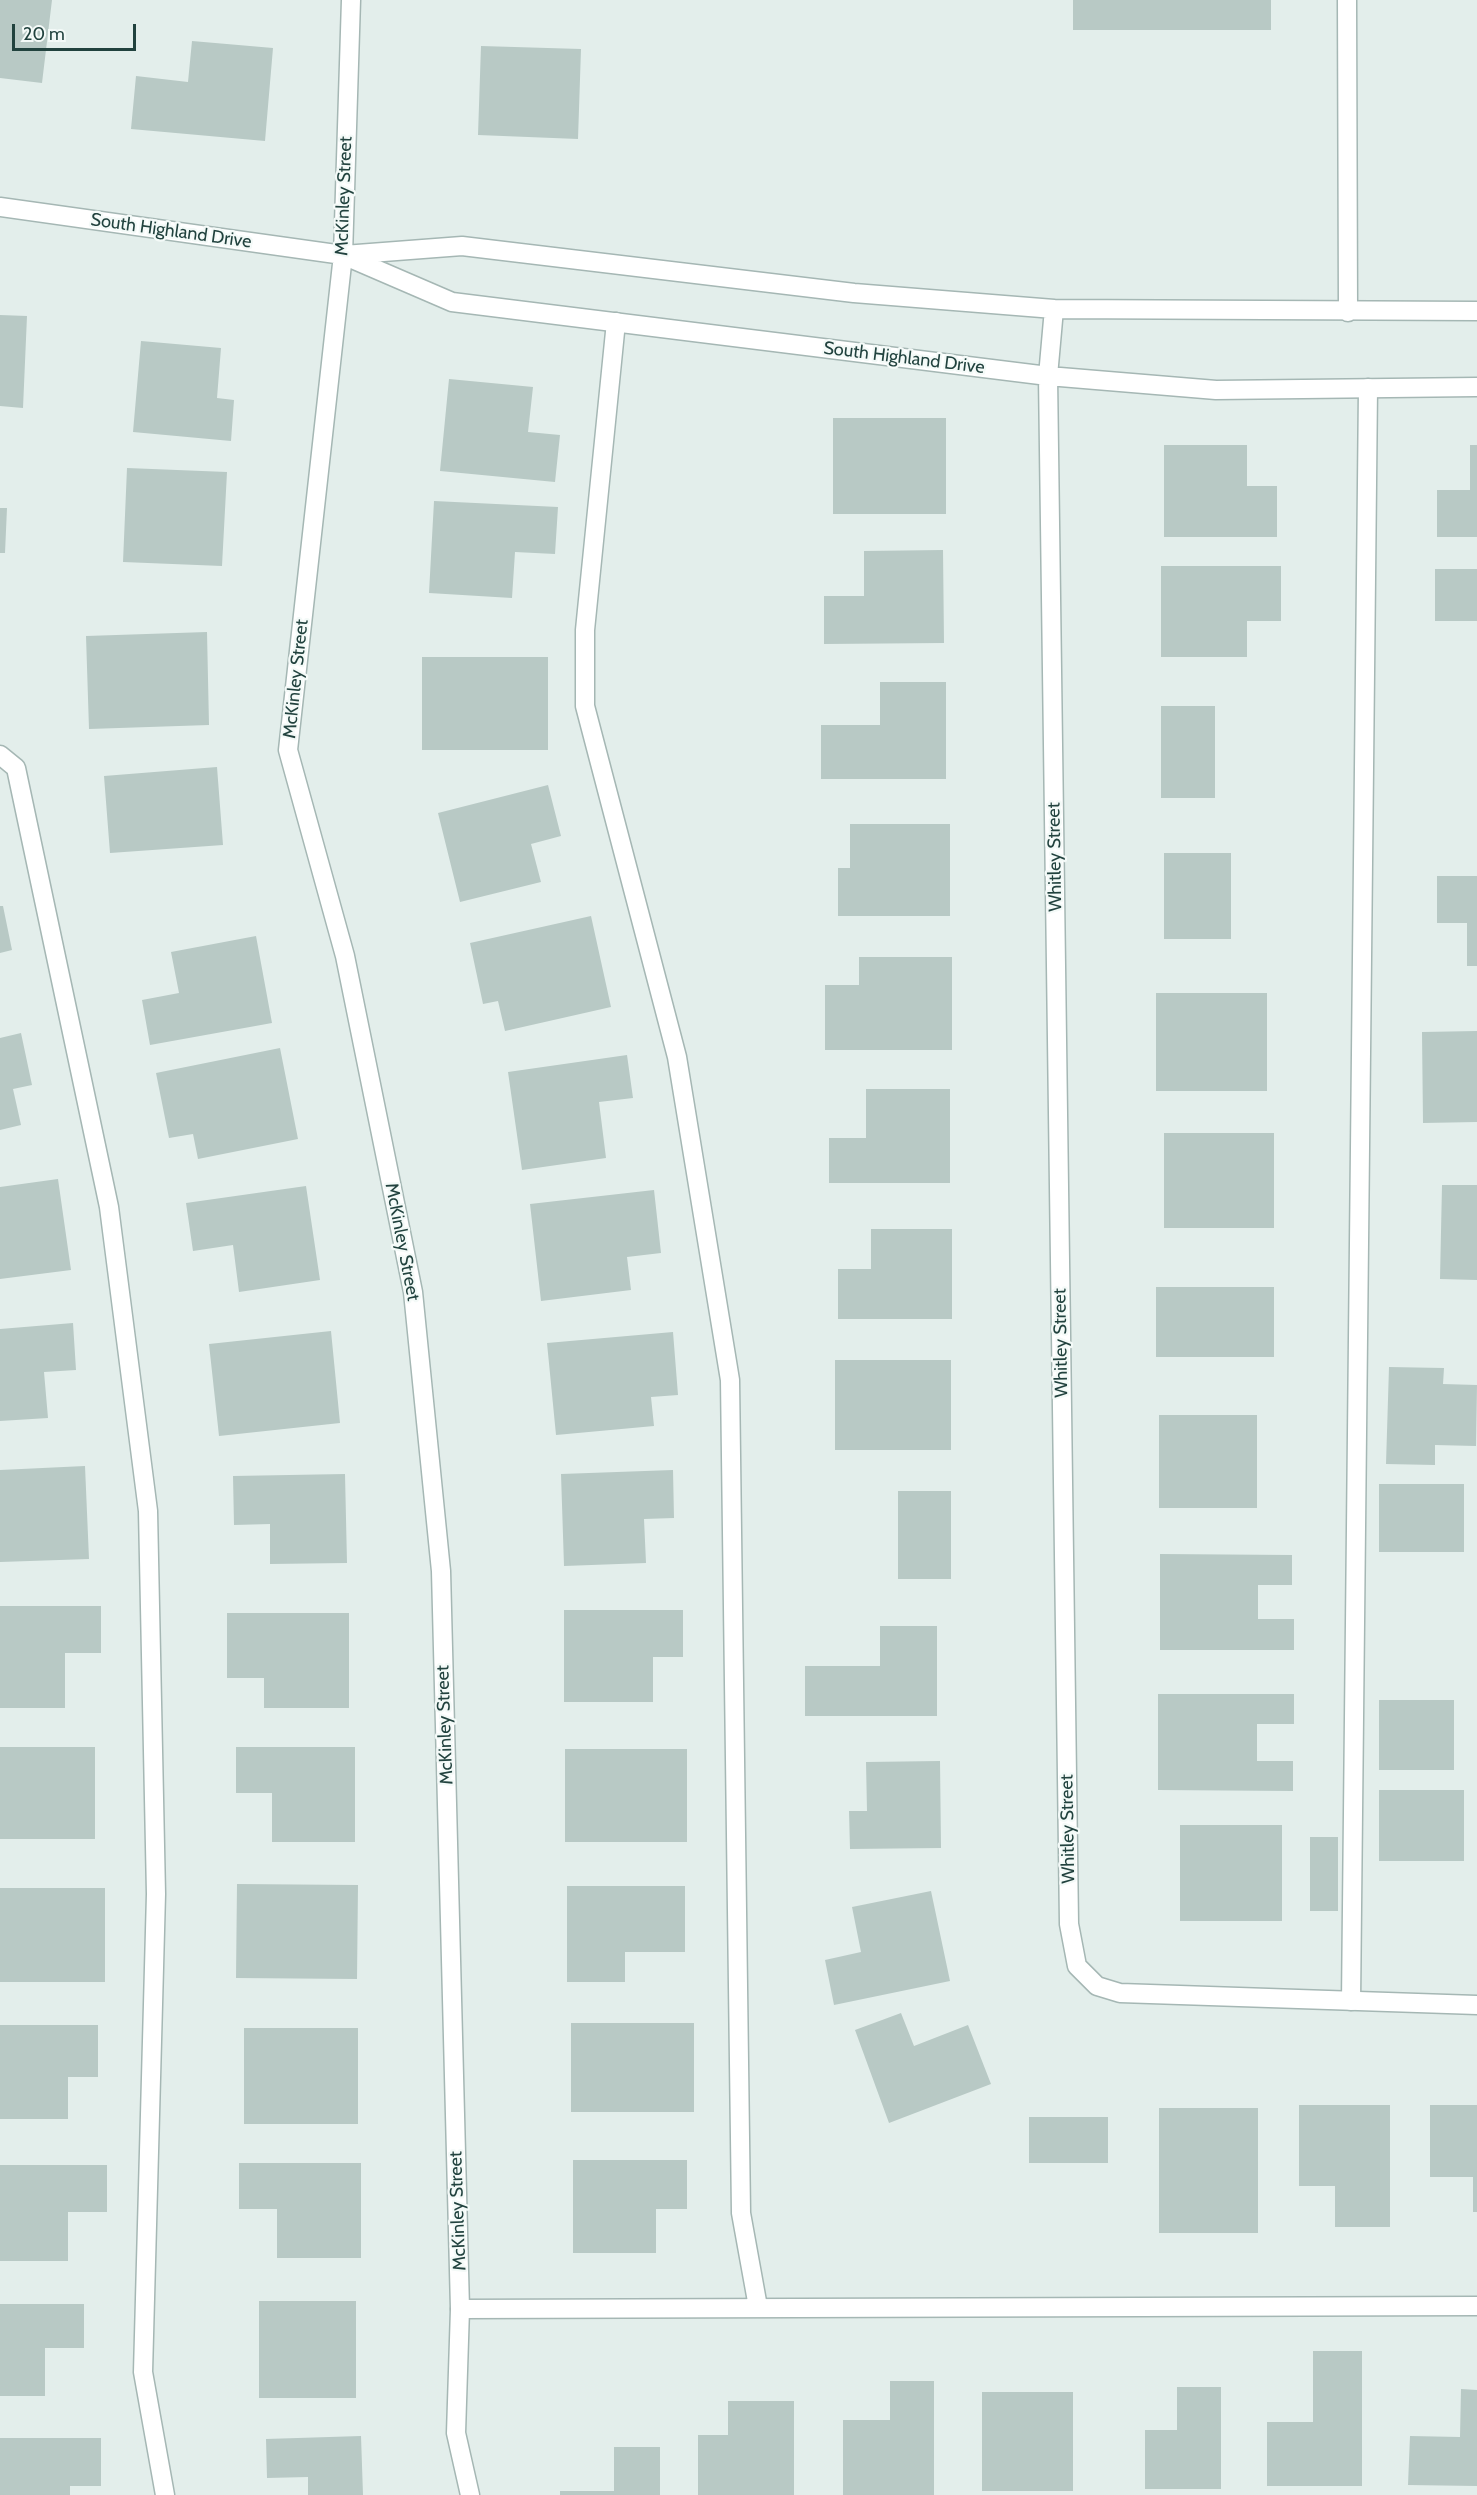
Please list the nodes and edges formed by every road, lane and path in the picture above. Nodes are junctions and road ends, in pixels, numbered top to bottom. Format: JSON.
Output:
{"nodes":[{"id":1,"x":351,"y":0,"type":"edge"},
{"id":2,"x":1347,"y":0,"type":"edge"},
{"id":3,"x":0,"y":207,"type":"edge"},
{"id":4,"x":343,"y":255,"type":"junction"},
{"id":5,"x":1054,"y":309,"type":"junction"},
{"id":6,"x":1477,"y":310,"type":"edge"},
{"id":7,"x":1348,"y":312,"type":"junction"},
{"id":8,"x":616,"y":322,"type":"junction"},
{"id":9,"x":1048,"y":376,"type":"junction"},
{"id":10,"x":1477,"y":387,"type":"edge"},
{"id":11,"x":1368,"y":388,"type":"junction"},
{"id":12,"x":0,"y":755,"type":"edge"},
{"id":13,"x":1351,"y":2001,"type":"junction"},
{"id":14,"x":1477,"y":2005,"type":"edge"},
{"id":15,"x":1477,"y":2306,"type":"edge"},
{"id":16,"x":758,"y":2307,"type":"junction"},
{"id":17,"x":460,"y":2309,"type":"junction"},
{"id":18,"x":165,"y":2495,"type":"edge"},
{"id":19,"x":470,"y":2495,"type":"edge"}],
"edges":[{"from":1,"to":4,"type":"street","name":"McKinley Street"},
{"from":2,"to":7,"type":"street"},
{"from":3,"to":4,"type":"street","name":"South Highland Drive"},
{"from":4,"to":5,"type":"street","name":"South Highland Drive"},
{"from":4,"to":8,"type":"street","name":"South Highland Drive"},
{"from":4,"to":17,"type":"street","name":"McKinley Street"},
{"from":5,"to":7,"type":"street","name":"South Highland Drive"},
{"from":5,"to":9,"type":"street","name":"Whitley Street"},
{"from":6,"to":7,"type":"street","name":"South Highland Drive"},
{"from":8,"to":9,"type":"street","name":"South Highland Drive"},
{"from":8,"to":16,"type":"street"},
{"from":9,"to":11,"type":"street","name":"South Highland Drive"},
{"from":9,"to":13,"type":"street","name":"Whitley Street"},
{"from":10,"to":11,"type":"street","name":"South Highland Drive"},
{"from":11,"to":13,"type":"street"},
{"from":12,"to":18,"type":"street"},
{"from":13,"to":14,"type":"street","name":"Whitley Street"},
{"from":15,"to":16,"type":"street"},
{"from":16,"to":17,"type":"street"},
{"from":17,"to":19,"type":"street","name":"McKinley Street"}]}
